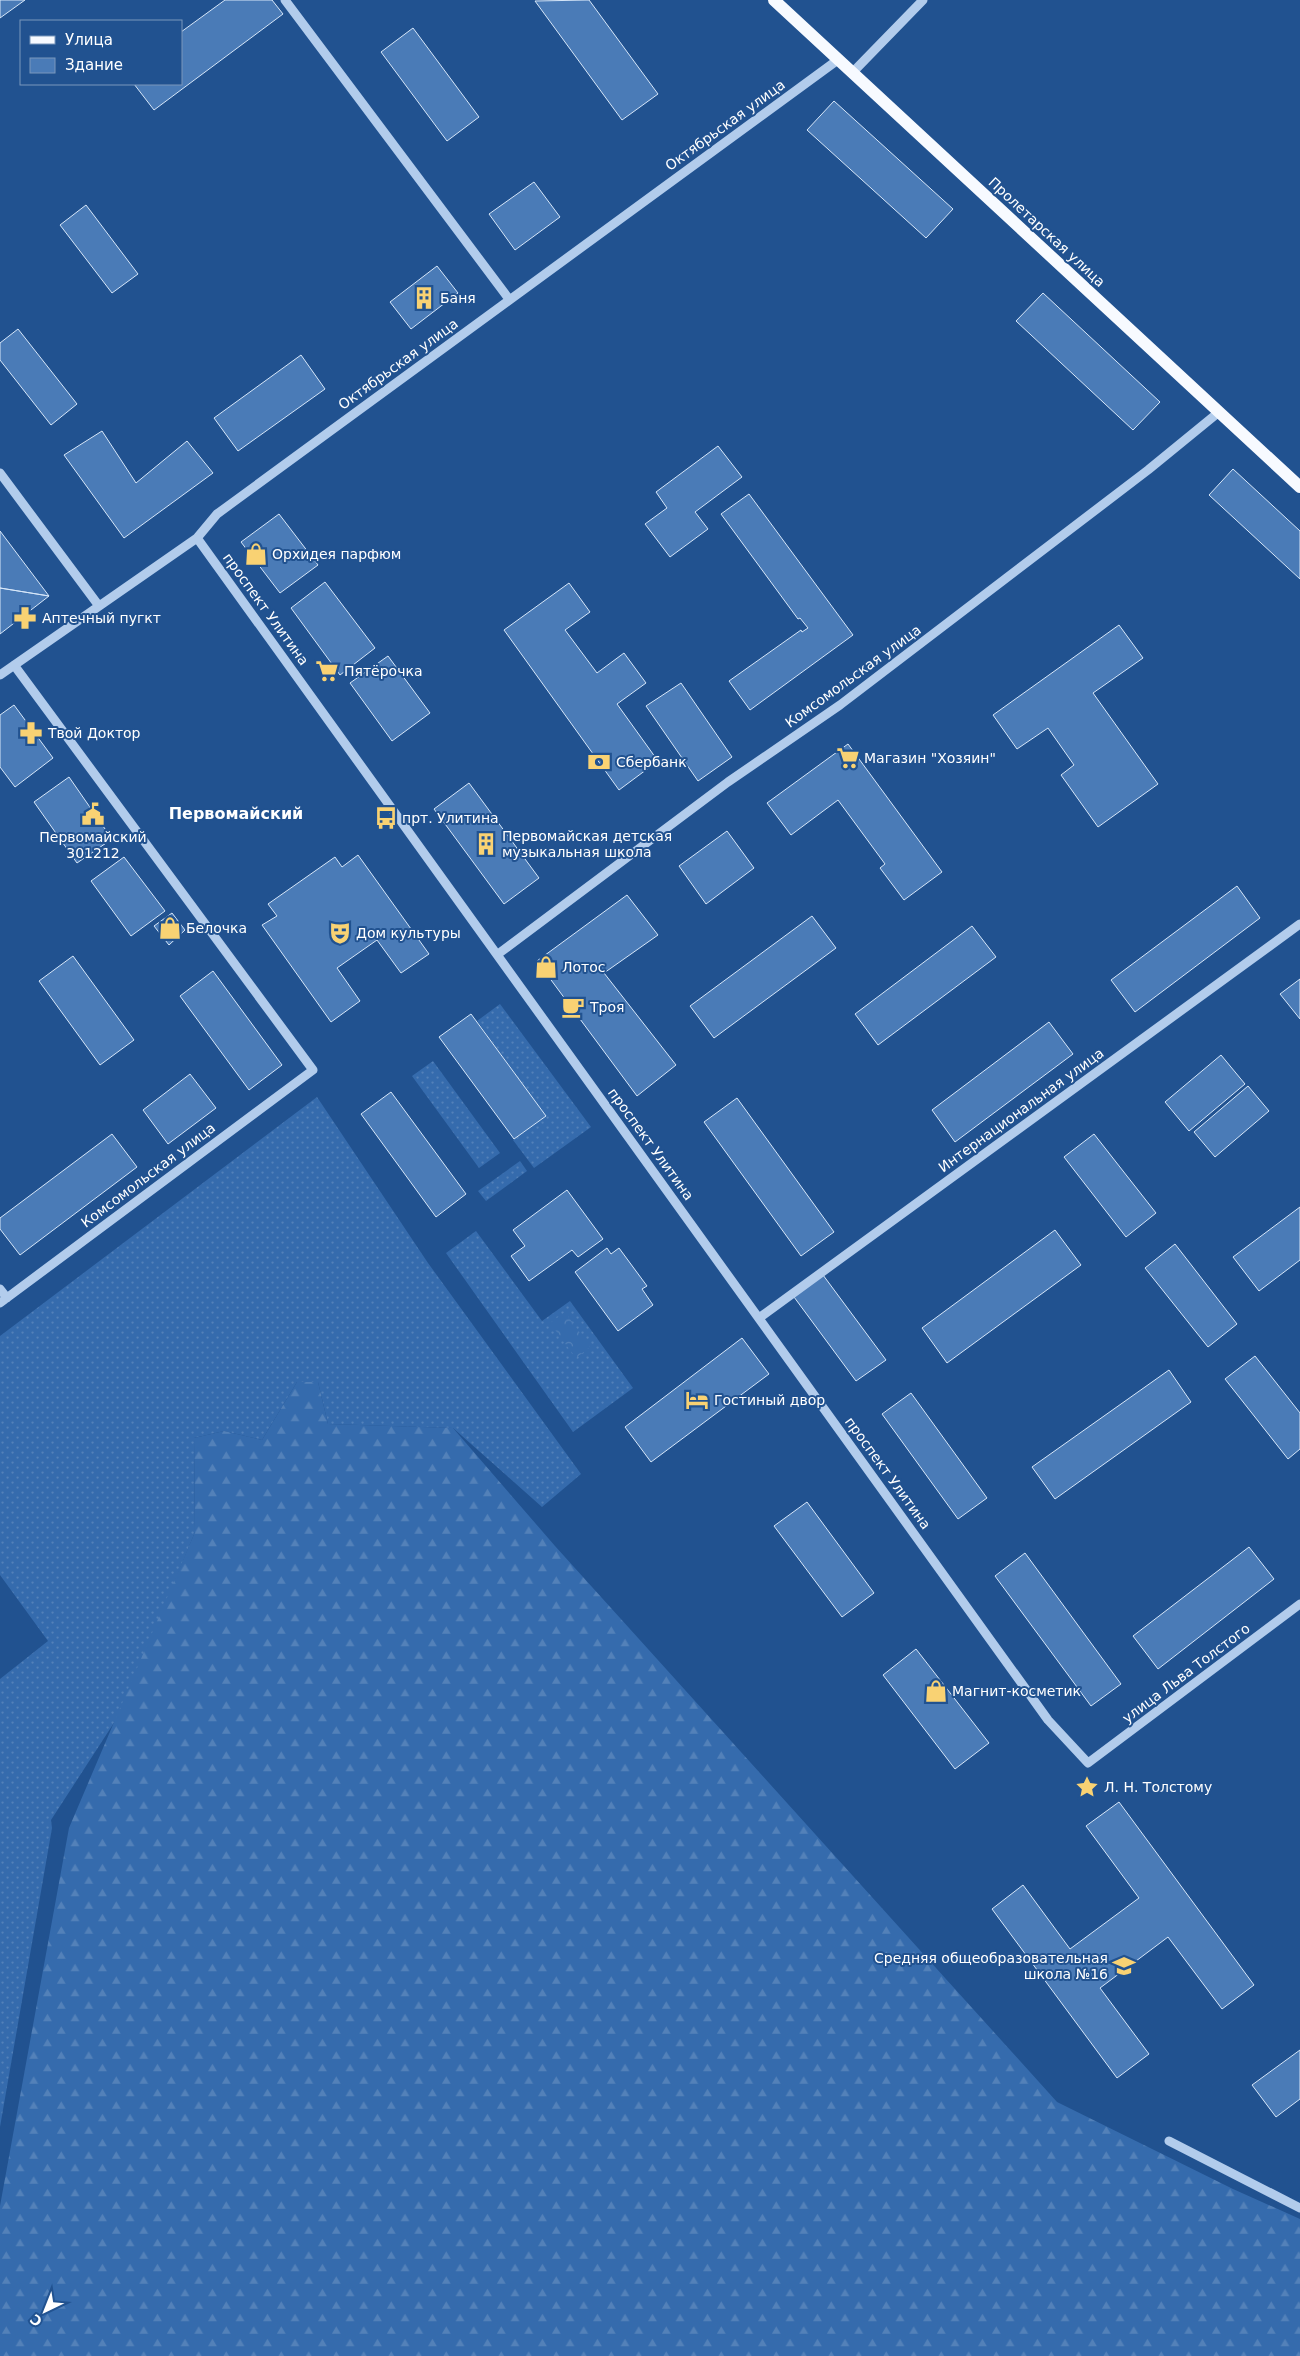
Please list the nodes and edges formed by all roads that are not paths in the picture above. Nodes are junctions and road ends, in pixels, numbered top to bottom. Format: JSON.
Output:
{"nodes":[{"id":1,"x":285,"y":0,"type":"edge"},
{"id":2,"x":774,"y":0,"type":"edge"},
{"id":3,"x":924,"y":0,"type":"edge"},
{"id":4,"x":839,"y":60,"type":"junction"},
{"id":5,"x":853,"y":72,"type":"junction"},
{"id":6,"x":509,"y":299,"type":"junction"},
{"id":7,"x":1219,"y":412,"type":"junction"},
{"id":8,"x":0,"y":473,"type":"edge"},
{"id":9,"x":1300,"y":487,"type":"edge"},
{"id":10,"x":197,"y":538,"type":"junction"},
{"id":11,"x":99,"y":606,"type":"junction"},
{"id":12,"x":14,"y":665,"type":"junction"},
{"id":13,"x":0,"y":675,"type":"edge"},
{"id":14,"x":1299,"y":926,"type":"edge"},
{"id":15,"x":498,"y":954,"type":"junction"},
{"id":16,"x":0,"y":1289,"type":"edge"},
{"id":17,"x":3,"y":1300,"type":"edge"},
{"id":18,"x":759,"y":1318,"type":"junction"},
{"id":19,"x":1300,"y":1604,"type":"edge"},
{"id":20,"x":1088,"y":1764,"type":"joint"},
{"id":21,"x":1169,"y":2141,"type":"dead end"},
{"id":22,"x":1300,"y":2208,"type":"edge"}],
"edges":[{"from":1,"to":6,"type":"street"},
{"from":2,"to":4,"type":"main road","name":"Пролетарская улица"},
{"from":3,"to":5,"type":"street"},
{"from":4,"to":5,"type":"main road","name":"Пролетарская улица"},
{"from":4,"to":6,"type":"street","name":"Октябрьская улица"},
{"from":5,"to":7,"type":"main road","name":"Пролетарская улица"},
{"from":6,"to":10,"type":"street","name":"Октябрьская улица"},
{"from":7,"to":9,"type":"main road","name":"Пролетарская улица"},
{"from":7,"to":15,"type":"street","name":"Комсомольская улица"},
{"from":8,"to":11,"type":"street"},
{"from":10,"to":11,"type":"street","name":"Октябрьская улица"},
{"from":10,"to":15,"type":"street","name":"проспект Улитина"},
{"from":11,"to":12,"type":"street","name":"Октябрьская улица"},
{"from":12,"to":13,"type":"street","name":"Октябрьская улица"},
{"from":12,"to":17,"type":"street","name":"Комсомольская улица"},
{"from":14,"to":18,"type":"street","name":"Интернациональная улица"},
{"from":15,"to":18,"type":"street","name":"проспект Улитина"},
{"from":16,"to":17,"type":"street"},
{"from":18,"to":20,"type":"street","name":"проспект Улитина"},
{"from":19,"to":20,"type":"street","name":"улица Льва Толстого"},
{"from":21,"to":22,"type":"street"}]}
